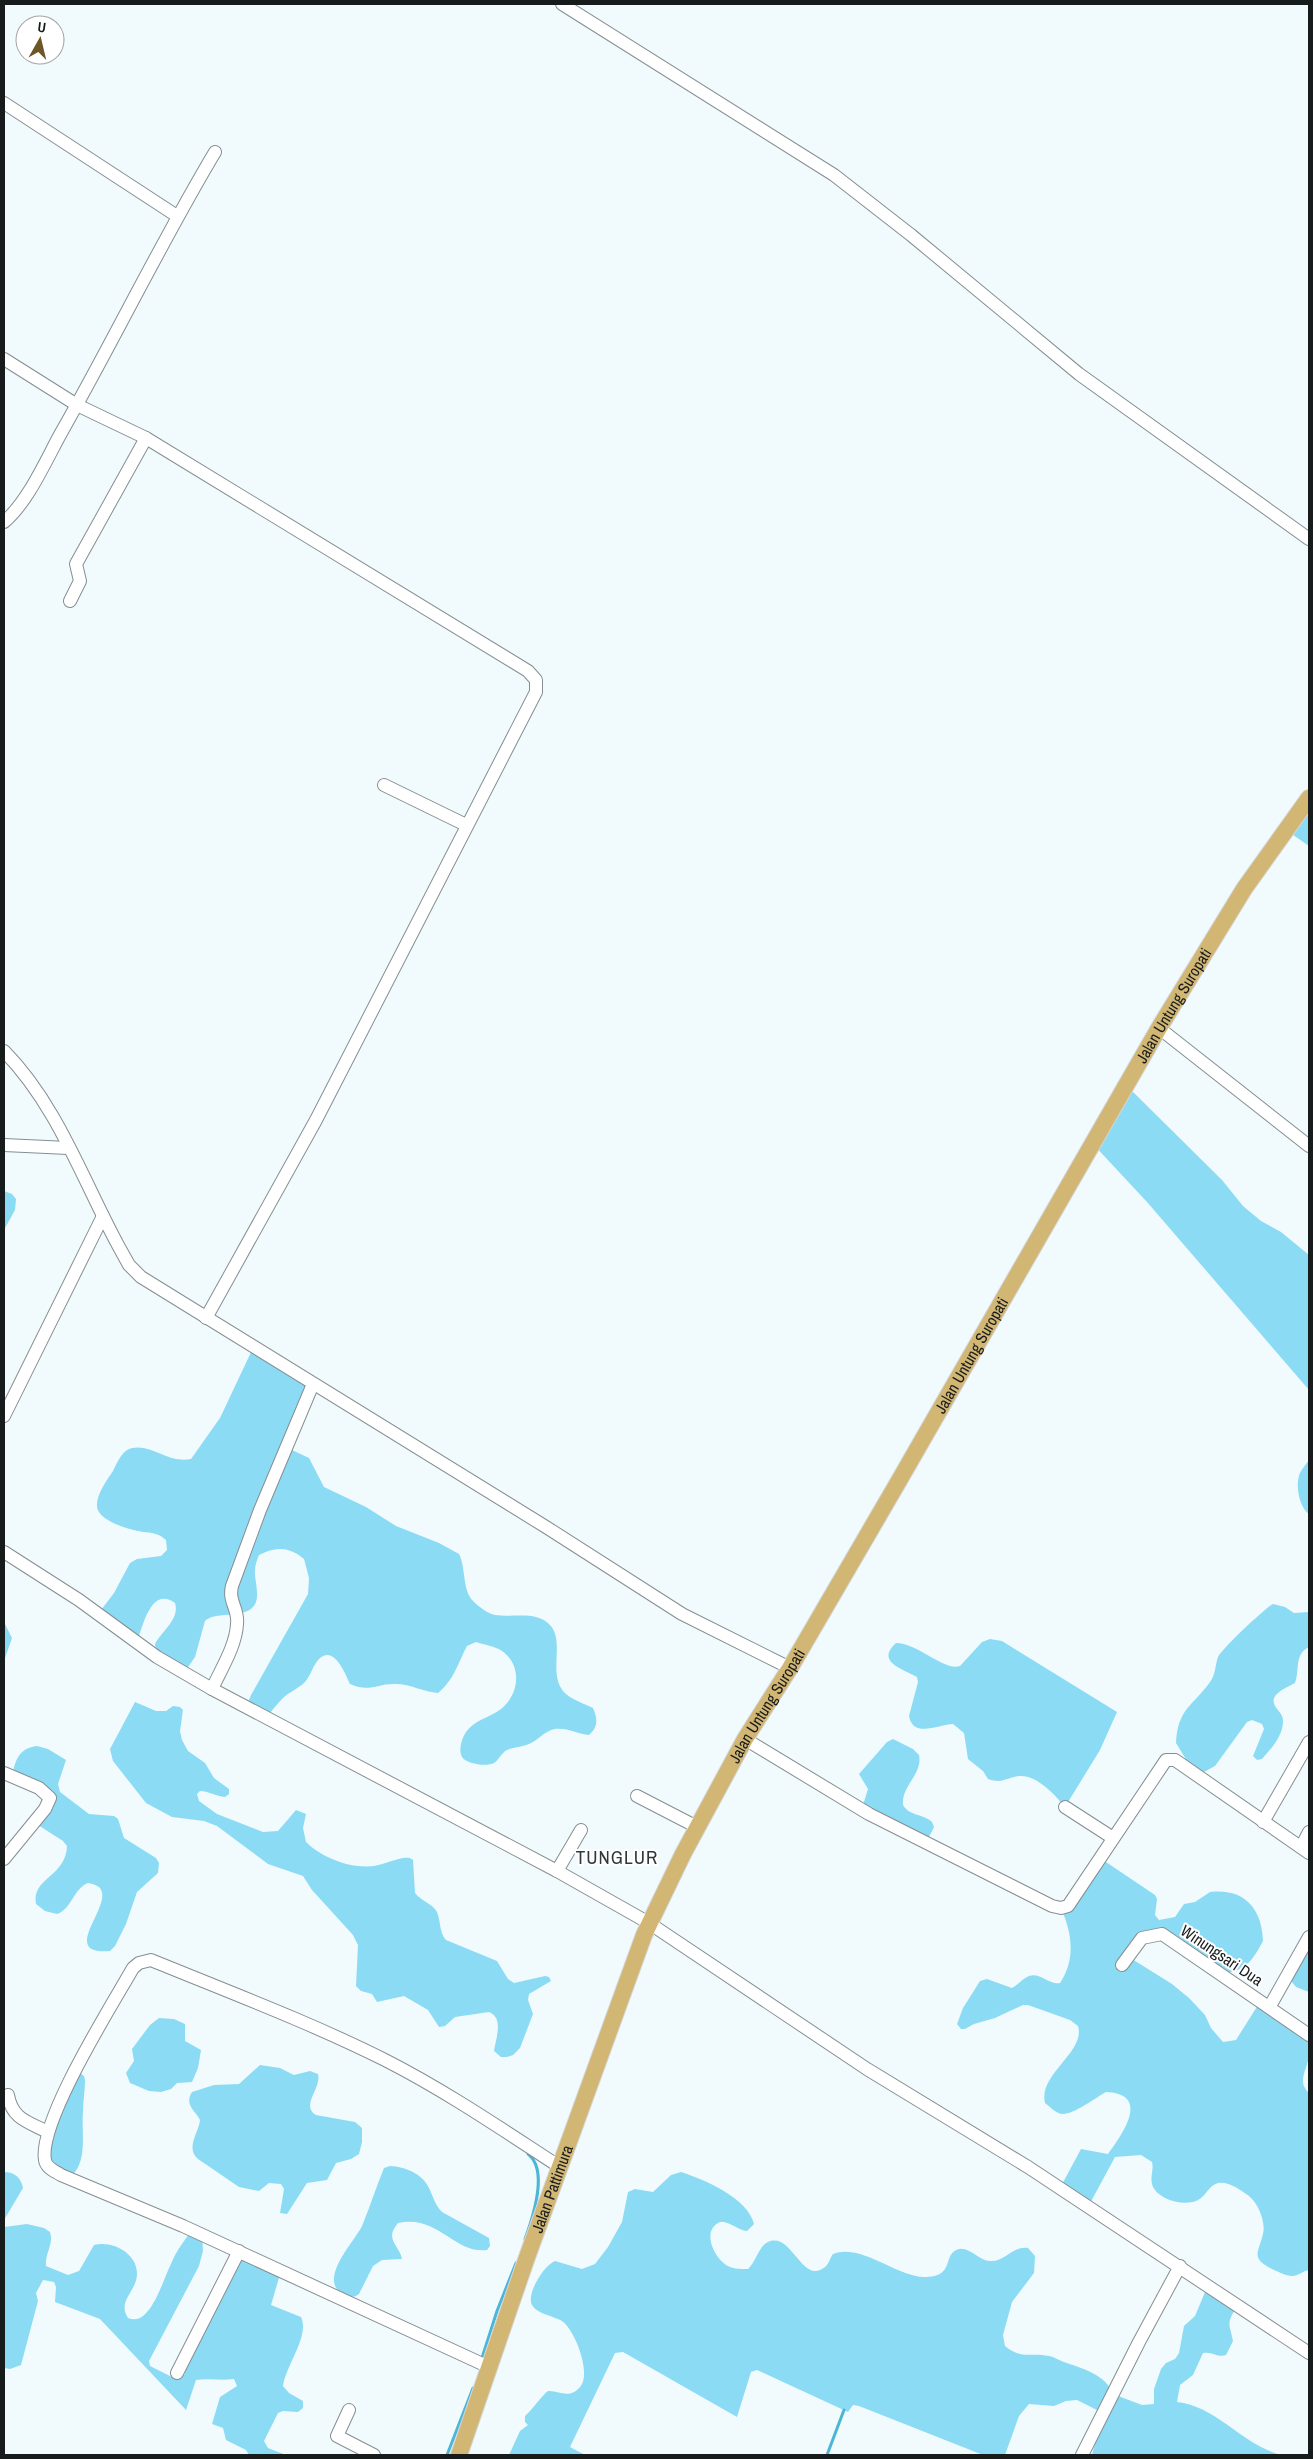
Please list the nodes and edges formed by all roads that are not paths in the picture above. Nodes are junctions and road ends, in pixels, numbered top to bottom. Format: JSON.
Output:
{"nodes":[{"id":1,"x":562,"y":4,"type":"edge"},
{"id":2,"x":4,"y":103,"type":"edge"},
{"id":3,"x":215,"y":152,"type":"dead end"},
{"id":4,"x":176,"y":216,"type":"junction"},
{"id":5,"x":4,"y":358,"type":"edge"},
{"id":6,"x":77,"y":404,"type":"junction"},
{"id":7,"x":146,"y":438,"type":"junction"},
{"id":8,"x":4,"y":522,"type":"edge"},
{"id":9,"x":1309,"y":539,"type":"edge"},
{"id":10,"x":70,"y":601,"type":"dead end"},
{"id":11,"x":384,"y":785,"type":"dead end"},
{"id":12,"x":1309,"y":798,"type":"edge"},
{"id":13,"x":466,"y":825,"type":"junction"},
{"id":14,"x":1159,"y":1028,"type":"junction"},
{"id":15,"x":4,"y":1051,"type":"edge"},
{"id":16,"x":4,"y":1144,"type":"edge"},
{"id":17,"x":1309,"y":1146,"type":"edge"},
{"id":18,"x":68,"y":1148,"type":"junction"},
{"id":19,"x":103,"y":1216,"type":"junction"},
{"id":20,"x":206,"y":1318,"type":"junction"},
{"id":21,"x":313,"y":1384,"type":"junction"},
{"id":22,"x":4,"y":1416,"type":"edge"},
{"id":23,"x":4,"y":1552,"type":"edge"},
{"id":24,"x":790,"y":1668,"type":"junction"},
{"id":25,"x":212,"y":1689,"type":"junction"},
{"id":26,"x":745,"y":1739,"type":"junction"},
{"id":27,"x":1309,"y":1742,"type":"edge"},
{"id":28,"x":4,"y":1773,"type":"edge"},
{"id":29,"x":637,"y":1796,"type":"dead end"},
{"id":30,"x":1066,"y":1807,"type":"dead end"},
{"id":31,"x":1263,"y":1822,"type":"junction"},
{"id":32,"x":697,"y":1827,"type":"junction"},
{"id":33,"x":581,"y":1830,"type":"dead end"},
{"id":34,"x":1309,"y":1832,"type":"edge"},
{"id":35,"x":1114,"y":1838,"type":"junction"},
{"id":36,"x":1305,"y":1850,"type":"edge"},
{"id":37,"x":4,"y":1859,"type":"edge"},
{"id":38,"x":557,"y":1871,"type":"junction"},
{"id":39,"x":649,"y":1922,"type":"junction"},
{"id":40,"x":1309,"y":1937,"type":"edge"},
{"id":41,"x":1122,"y":1965,"type":"dead end"},
{"id":42,"x":1270,"y":2006,"type":"junction"},
{"id":43,"x":1309,"y":2035,"type":"edge"},
{"id":44,"x":8,"y":2095,"type":"dead end"},
{"id":45,"x":48,"y":2132,"type":"junction"},
{"id":46,"x":560,"y":2167,"type":"junction"},
{"id":47,"x":239,"y":2251,"type":"junction"},
{"id":48,"x":1180,"y":2266,"type":"junction"},
{"id":49,"x":1309,"y":2353,"type":"edge"},
{"id":50,"x":484,"y":2364,"type":"junction"},
{"id":51,"x":177,"y":2373,"type":"dead end"},
{"id":52,"x":349,"y":2410,"type":"dead end"},
{"id":53,"x":374,"y":2455,"type":"edge"},
{"id":54,"x":459,"y":2455,"type":"edge"},
{"id":55,"x":1082,"y":2455,"type":"edge"}],
"edges":[{"from":1,"to":9,"type":"street"},
{"from":2,"to":4,"type":"street"},
{"from":3,"to":4,"type":"street"},
{"from":4,"to":6,"type":"street"},
{"from":5,"to":6,"type":"street"},
{"from":6,"to":7,"type":"street"},
{"from":6,"to":8,"type":"street"},
{"from":7,"to":10,"type":"street"},
{"from":7,"to":13,"type":"street"},
{"from":11,"to":13,"type":"street"},
{"from":12,"to":14,"type":"main road","name":"Jalan Untung Suropati"},
{"from":13,"to":20,"type":"street"},
{"from":14,"to":17,"type":"street"},
{"from":14,"to":24,"type":"main road","name":"Jalan Untung Suropati"},
{"from":15,"to":18,"type":"street"},
{"from":16,"to":18,"type":"street"},
{"from":18,"to":19,"type":"street"},
{"from":19,"to":20,"type":"street"},
{"from":19,"to":22,"type":"street"},
{"from":20,"to":21,"type":"street"},
{"from":21,"to":24,"type":"street"},
{"from":21,"to":25,"type":"street"},
{"from":23,"to":25,"type":"street"},
{"from":24,"to":26,"type":"main road","name":"Jalan Untung Suropati"},
{"from":25,"to":38,"type":"street"},
{"from":26,"to":32,"type":"main road","name":"Jalan Untung Suropati"},
{"from":26,"to":35,"type":"street"},
{"from":27,"to":31,"type":"street"},
{"from":28,"to":37,"type":"street"},
{"from":29,"to":32,"type":"street"},
{"from":30,"to":35,"type":"street"},
{"from":31,"to":35,"type":"street"},
{"from":31,"to":36,"type":"street"},
{"from":32,"to":39,"type":"main road","name":"Jalan Untung Suropati"},
{"from":33,"to":38,"type":"street"},
{"from":34,"to":36,"type":"street"},
{"from":38,"to":39,"type":"street"},
{"from":39,"to":46,"type":"main road","name":"Jalan Pattimura"},
{"from":39,"to":48,"type":"street"},
{"from":40,"to":42,"type":"street"},
{"from":41,"to":42,"type":"street","name":"Winungsari Dua"},
{"from":42,"to":43,"type":"street","name":"Winungsari Dua"},
{"from":44,"to":45,"type":"street"},
{"from":45,"to":46,"type":"street"},
{"from":45,"to":47,"type":"street"},
{"from":46,"to":50,"type":"main road","name":"Jalan Pattimura"},
{"from":47,"to":50,"type":"street"},
{"from":47,"to":51,"type":"street"},
{"from":48,"to":49,"type":"street"},
{"from":48,"to":55,"type":"street"},
{"from":50,"to":54,"type":"main road","name":"Jalan Pattimura"},
{"from":52,"to":53,"type":"street"}]}
